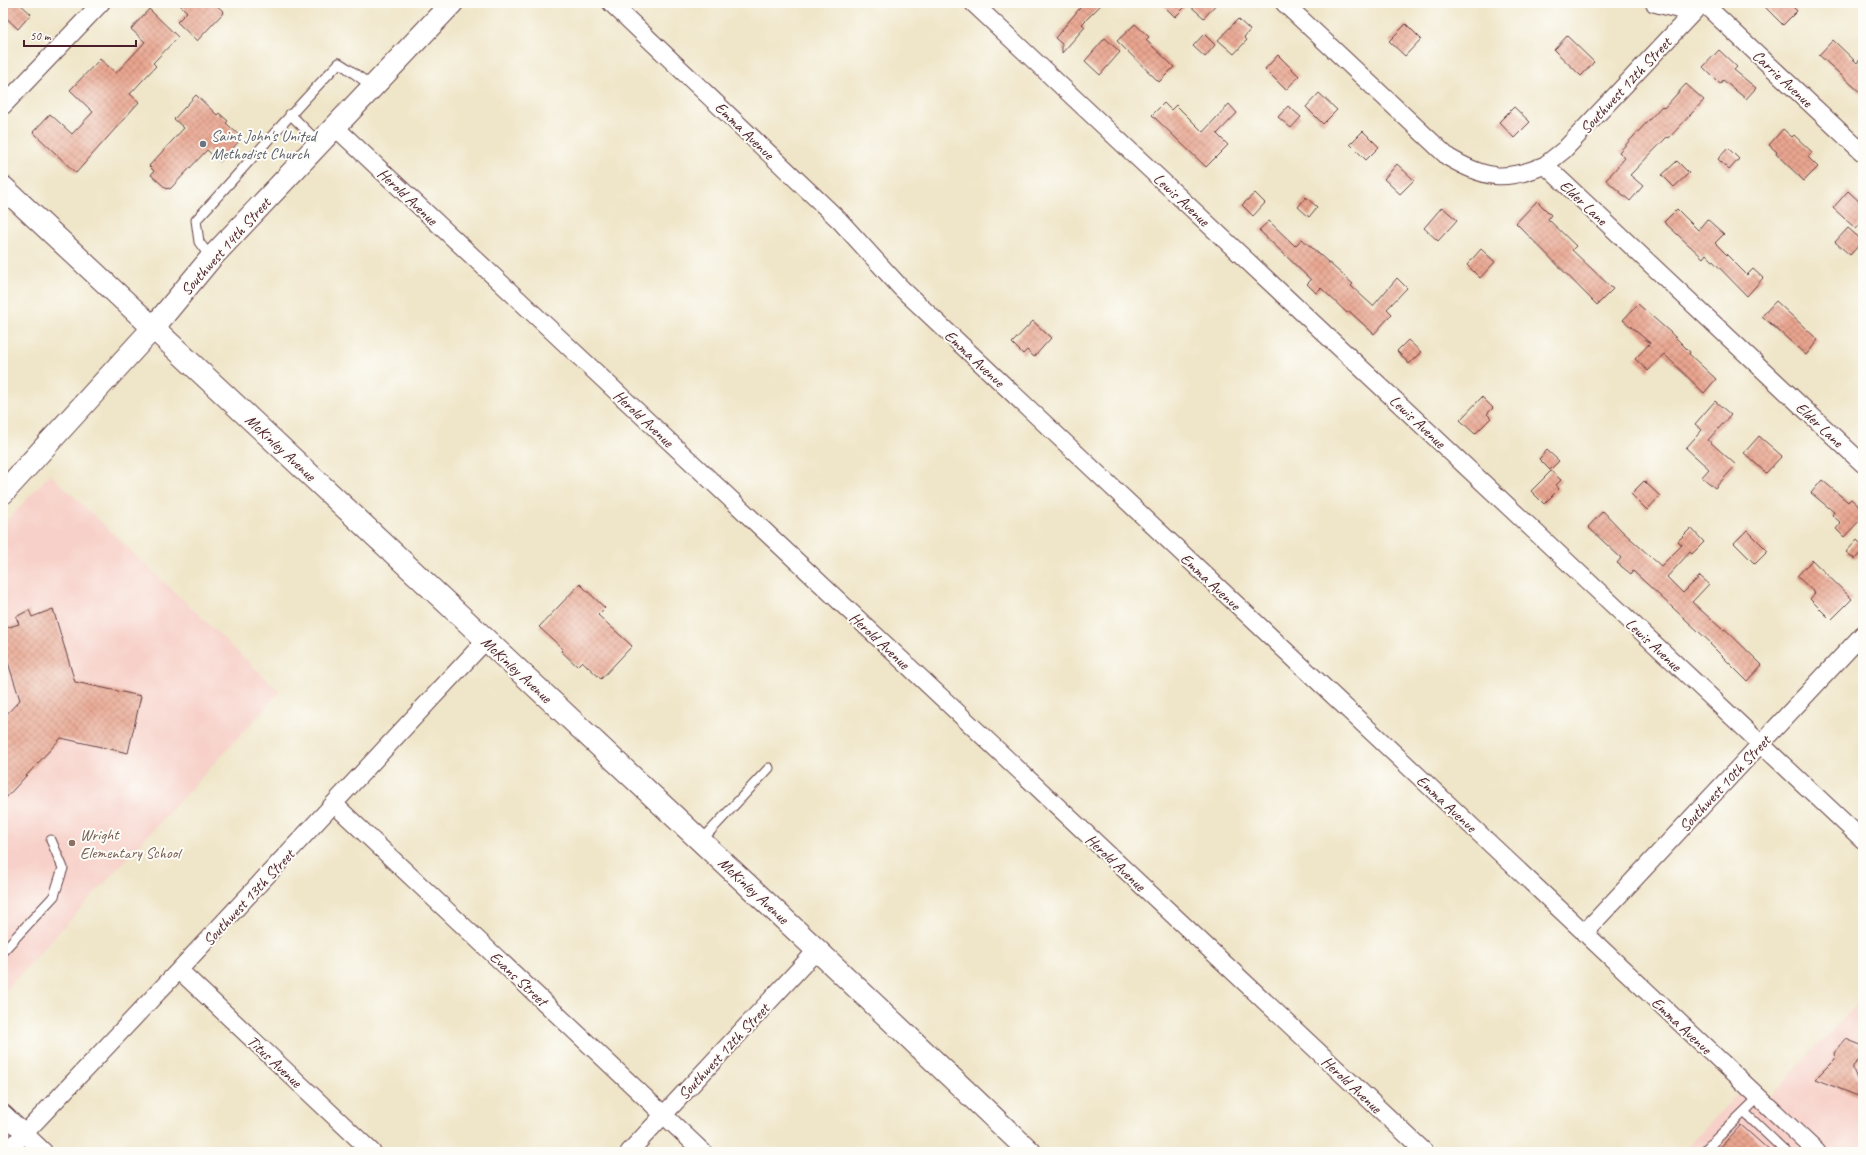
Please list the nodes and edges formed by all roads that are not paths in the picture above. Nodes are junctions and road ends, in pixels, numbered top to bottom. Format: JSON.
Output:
{"nodes":[{"id":1,"x":101,"y":3,"type":"edge"},
{"id":2,"x":452,"y":3,"type":"edge"},
{"id":3,"x":611,"y":3,"type":"edge"},
{"id":4,"x":973,"y":3,"type":"edge"},
{"id":5,"x":1284,"y":3,"type":"edge"},
{"id":6,"x":1654,"y":3,"type":"edge"},
{"id":7,"x":1699,"y":6,"type":"edge"},
{"id":8,"x":373,"y":88,"type":"junction"},
{"id":9,"x":3,"y":106,"type":"edge"},
{"id":10,"x":290,"y":114,"type":"junction"},
{"id":11,"x":335,"y":127,"type":"junction"},
{"id":12,"x":320,"y":144,"type":"junction"},
{"id":13,"x":1863,"y":153,"type":"edge"},
{"id":14,"x":1545,"y":165,"type":"junction"},
{"id":15,"x":3,"y":187,"type":"edge"},
{"id":16,"x":211,"y":258,"type":"junction"},
{"id":17,"x":154,"y":327,"type":"junction"},
{"id":18,"x":1863,"y":464,"type":"edge"},
{"id":19,"x":3,"y":493,"type":"edge"},
{"id":20,"x":1863,"y":634,"type":"edge"},
{"id":21,"x":486,"y":640,"type":"junction"},
{"id":22,"x":1761,"y":744,"type":"junction"},
{"id":23,"x":769,"y":768,"type":"dead end"},
{"id":24,"x":334,"y":804,"type":"junction"},
{"id":25,"x":50,"y":840,"type":"dead end"},
{"id":26,"x":1863,"y":840,"type":"edge"},
{"id":27,"x":701,"y":841,"type":"junction"},
{"id":28,"x":1584,"y":932,"type":"junction"},
{"id":29,"x":817,"y":950,"type":"junction"},
{"id":30,"x":3,"y":951,"type":"edge"},
{"id":31,"x":179,"y":970,"type":"junction"},
{"id":32,"x":1759,"y":1097,"type":"junction"},
{"id":33,"x":1744,"y":1112,"type":"junction"},
{"id":34,"x":3,"y":1113,"type":"edge"},
{"id":35,"x":664,"y":1115,"type":"junction"},
{"id":36,"x":24,"y":1133,"type":"junction"},
{"id":37,"x":1809,"y":1149,"type":"edge"},
{"id":38,"x":7,"y":1152,"type":"edge"},
{"id":39,"x":44,"y":1152,"type":"edge"},
{"id":40,"x":372,"y":1152,"type":"edge"},
{"id":41,"x":629,"y":1152,"type":"edge"},
{"id":42,"x":703,"y":1152,"type":"edge"},
{"id":43,"x":1030,"y":1152,"type":"edge"},
{"id":44,"x":1425,"y":1152,"type":"edge"},
{"id":45,"x":1703,"y":1152,"type":"edge"},
{"id":46,"x":1786,"y":1152,"type":"edge"}],
"edges":[{"from":1,"to":9,"type":"street"},
{"from":2,"to":8,"type":"main road","name":"Southwest 14th Street"},
{"from":3,"to":28,"type":"street","name":"Emma Avenue"},
{"from":4,"to":22,"type":"street","name":"Lewis Avenue"},
{"from":5,"to":14,"type":"street"},
{"from":6,"to":7,"type":"street","name":"Carrie Avenue"},
{"from":7,"to":13,"type":"street","name":"Carrie Avenue"},
{"from":7,"to":14,"type":"street","name":"Southwest 12th Street"},
{"from":8,"to":10,"type":"lane"},
{"from":8,"to":11,"type":"main road","name":"Southwest 14th Street"},
{"from":10,"to":12,"type":"lane"},
{"from":10,"to":16,"type":"lane"},
{"from":11,"to":12,"type":"main road","name":"Southwest 14th Street"},
{"from":11,"to":44,"type":"street","name":"Herold Avenue"},
{"from":12,"to":16,"type":"main road","name":"Southwest 14th Street"},
{"from":14,"to":18,"type":"street","name":"Elder Lane"},
{"from":15,"to":17,"type":"main road","name":"McKinley Avenue"},
{"from":16,"to":17,"type":"main road","name":"Southwest 14th Street"},
{"from":17,"to":19,"type":"main road","name":"Southwest 14th Street"},
{"from":17,"to":21,"type":"main road","name":"McKinley Avenue"},
{"from":20,"to":22,"type":"street","name":"Southwest 10th Street"},
{"from":21,"to":24,"type":"street","name":"Southwest 13th Street"},
{"from":21,"to":27,"type":"main road","name":"McKinley Avenue"},
{"from":22,"to":26,"type":"street","name":"Lewis Avenue"},
{"from":22,"to":28,"type":"street","name":"Southwest 10th Street"},
{"from":23,"to":27,"type":"lane"},
{"from":24,"to":31,"type":"street","name":"Southwest 13th Street"},
{"from":24,"to":35,"type":"street","name":"Evans Street"},
{"from":25,"to":30,"type":"lane"},
{"from":27,"to":29,"type":"main road","name":"McKinley Avenue"},
{"from":28,"to":32,"type":"street","name":"Emma Avenue"},
{"from":29,"to":35,"type":"street","name":"Southwest 12th Street"},
{"from":29,"to":43,"type":"main road","name":"McKinley Avenue"},
{"from":31,"to":36,"type":"street","name":"Southwest 13th Street"},
{"from":31,"to":40,"type":"street","name":"Titus Avenue"},
{"from":32,"to":33,"type":"lane"},
{"from":32,"to":37,"type":"street","name":"Emma Avenue"},
{"from":33,"to":45,"type":"lane"},
{"from":33,"to":46,"type":"lane"},
{"from":34,"to":36,"type":"street"},
{"from":35,"to":41,"type":"street","name":"Southwest 12th Street"},
{"from":35,"to":42,"type":"street","name":"Evans Street"},
{"from":36,"to":38,"type":"street","name":"Southwest 13th Street"},
{"from":36,"to":39,"type":"street"}]}
